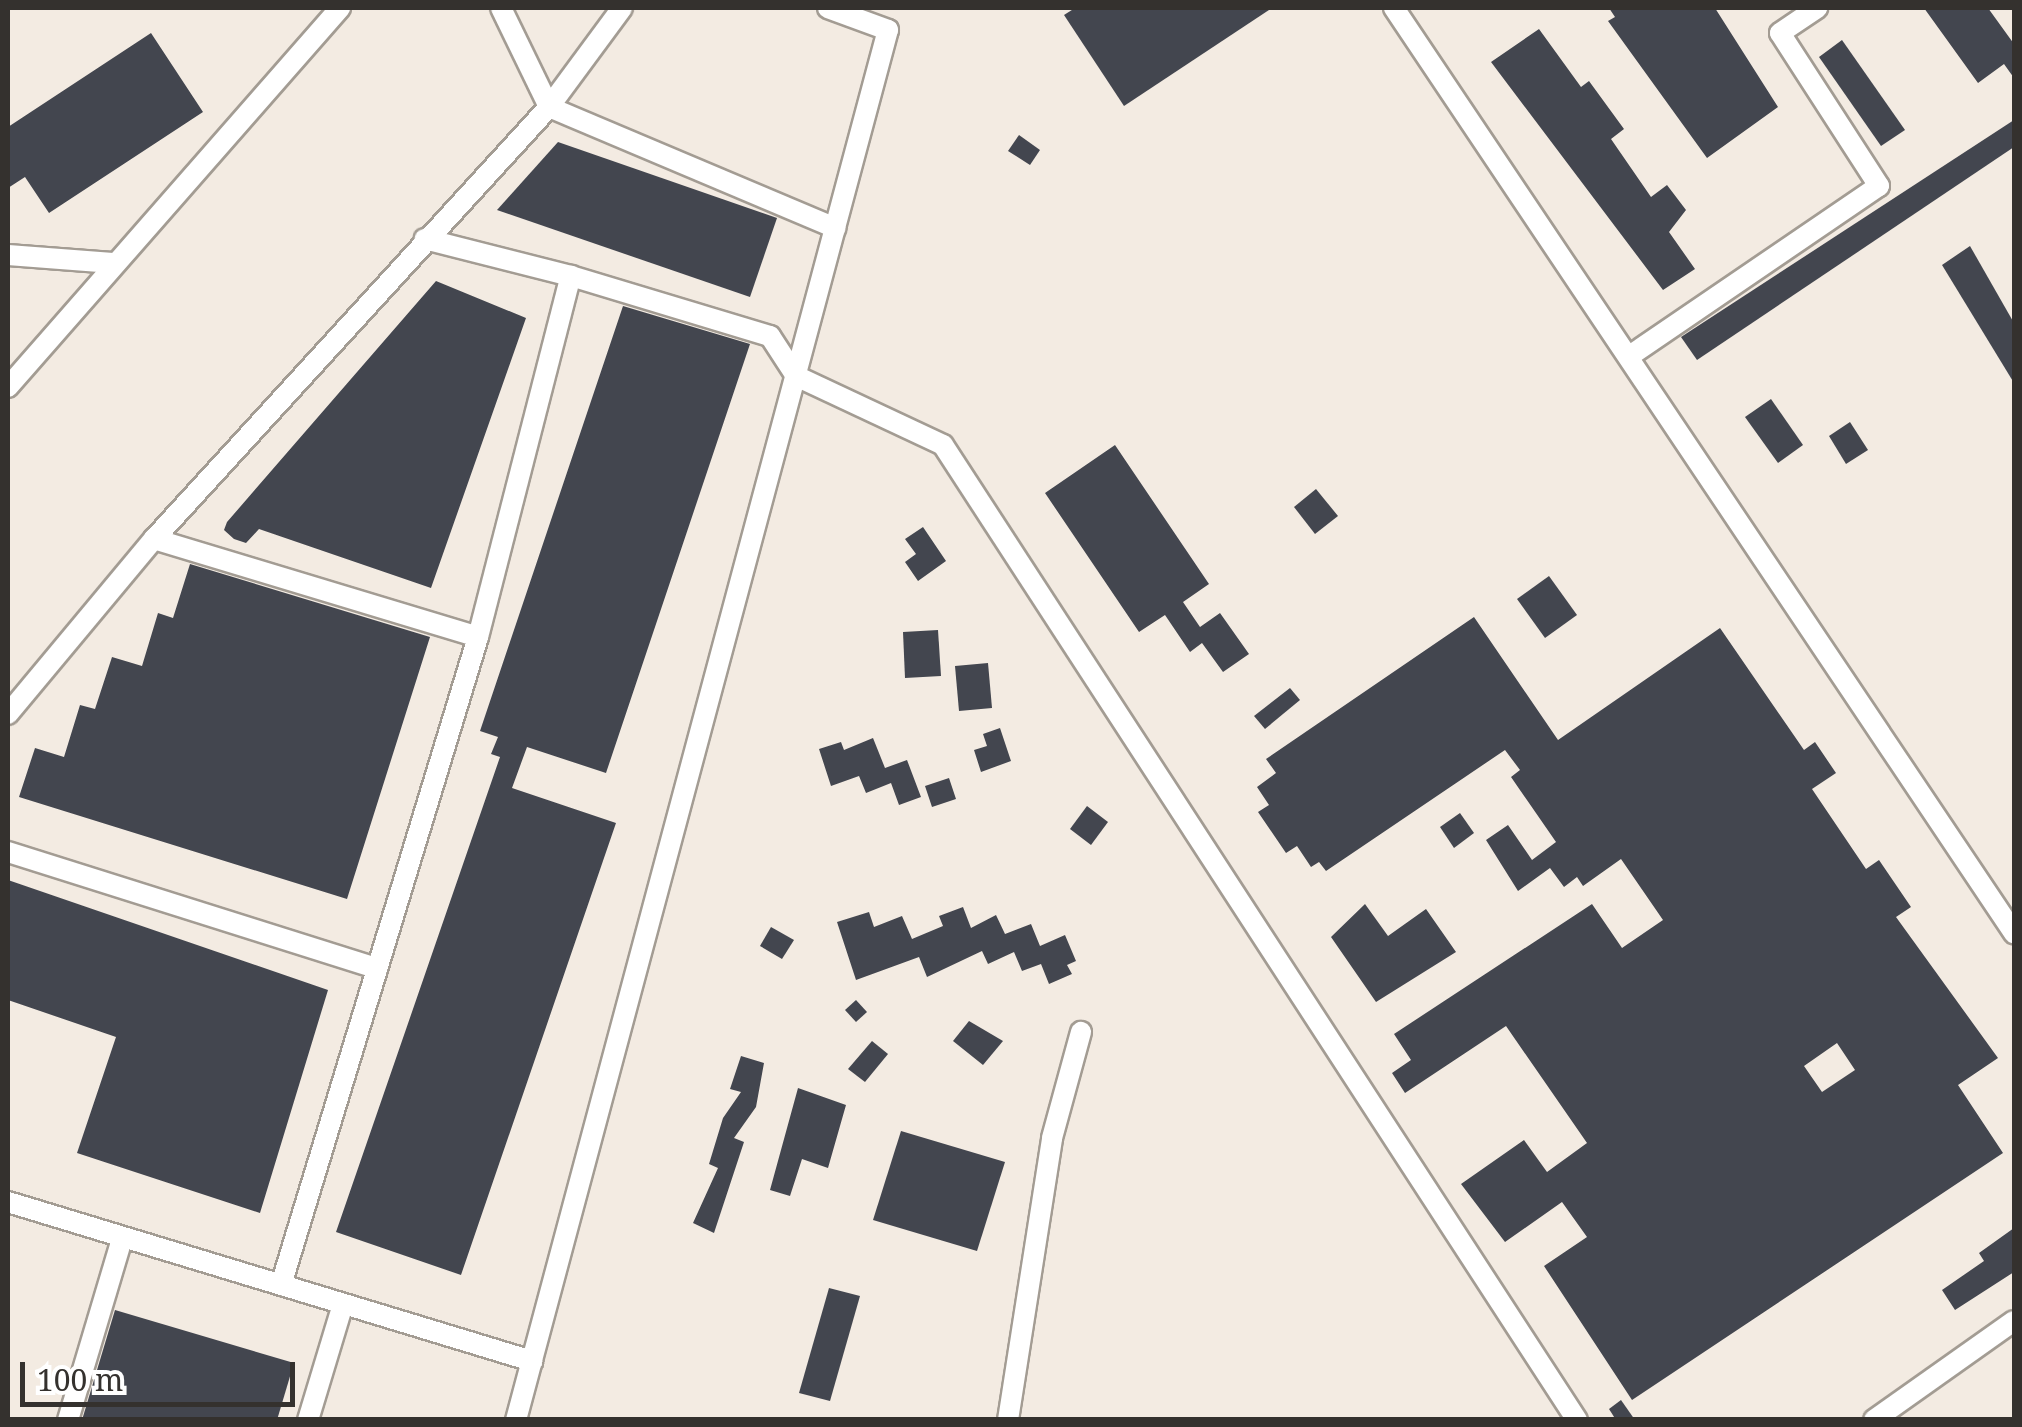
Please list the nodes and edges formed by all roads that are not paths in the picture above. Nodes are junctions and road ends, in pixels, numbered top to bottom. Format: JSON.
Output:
{"nodes":[{"id":1,"x":340,"y":8,"type":"edge"},
{"id":2,"x":500,"y":8,"type":"edge"},
{"id":3,"x":622,"y":8,"type":"edge"},
{"id":4,"x":828,"y":8,"type":"edge"},
{"id":5,"x":1394,"y":8,"type":"edge"},
{"id":6,"x":1817,"y":8,"type":"edge"},
{"id":7,"x":549,"y":107,"type":"junction"},
{"id":8,"x":836,"y":228,"type":"junction"},
{"id":9,"x":425,"y":240,"type":"junction"},
{"id":10,"x":8,"y":255,"type":"edge"},
{"id":11,"x":113,"y":263,"type":"junction"},
{"id":12,"x":571,"y":276,"type":"junction"},
{"id":13,"x":1631,"y":354,"type":"junction"},
{"id":14,"x":796,"y":376,"type":"junction"},
{"id":15,"x":8,"y":387,"type":"edge"},
{"id":16,"x":154,"y":539,"type":"junction"},
{"id":17,"x":478,"y":637,"type":"junction"},
{"id":18,"x":8,"y":714,"type":"edge"},
{"id":19,"x":8,"y":852,"type":"edge"},
{"id":20,"x":2014,"y":933,"type":"edge"},
{"id":21,"x":378,"y":968,"type":"junction"},
{"id":22,"x":1081,"y":1032,"type":"dead end"},
{"id":23,"x":8,"y":1202,"type":"edge"},
{"id":24,"x":122,"y":1239,"type":"junction"},
{"id":25,"x":282,"y":1284,"type":"junction"},
{"id":26,"x":343,"y":1304,"type":"junction"},
{"id":27,"x":2014,"y":1321,"type":"edge"},
{"id":28,"x":532,"y":1360,"type":"junction"},
{"id":29,"x":68,"y":1420,"type":"edge"},
{"id":30,"x":308,"y":1420,"type":"edge"},
{"id":31,"x":516,"y":1420,"type":"edge"},
{"id":32,"x":1008,"y":1420,"type":"edge"},
{"id":33,"x":1576,"y":1420,"type":"edge"},
{"id":34,"x":1874,"y":1420,"type":"edge"}],
"edges":[{"from":1,"to":11,"type":"street"},
{"from":2,"to":7,"type":"street"},
{"from":3,"to":7,"type":"street"},
{"from":4,"to":8,"type":"street"},
{"from":5,"to":13,"type":"street"},
{"from":6,"to":13,"type":"street"},
{"from":7,"to":8,"type":"street"},
{"from":7,"to":9,"type":"street"},
{"from":8,"to":14,"type":"street"},
{"from":9,"to":12,"type":"street"},
{"from":9,"to":16,"type":"street"},
{"from":10,"to":11,"type":"street"},
{"from":11,"to":15,"type":"street"},
{"from":12,"to":14,"type":"street"},
{"from":12,"to":17,"type":"street"},
{"from":13,"to":20,"type":"street"},
{"from":14,"to":28,"type":"street"},
{"from":14,"to":33,"type":"street"},
{"from":16,"to":17,"type":"street"},
{"from":16,"to":18,"type":"street"},
{"from":17,"to":21,"type":"street"},
{"from":19,"to":21,"type":"street"},
{"from":21,"to":25,"type":"street"},
{"from":22,"to":32,"type":"street"},
{"from":23,"to":24,"type":"street"},
{"from":24,"to":25,"type":"street"},
{"from":24,"to":29,"type":"street"},
{"from":25,"to":26,"type":"street"},
{"from":26,"to":28,"type":"street"},
{"from":26,"to":30,"type":"street"},
{"from":27,"to":34,"type":"street"},
{"from":28,"to":31,"type":"street"}]}
